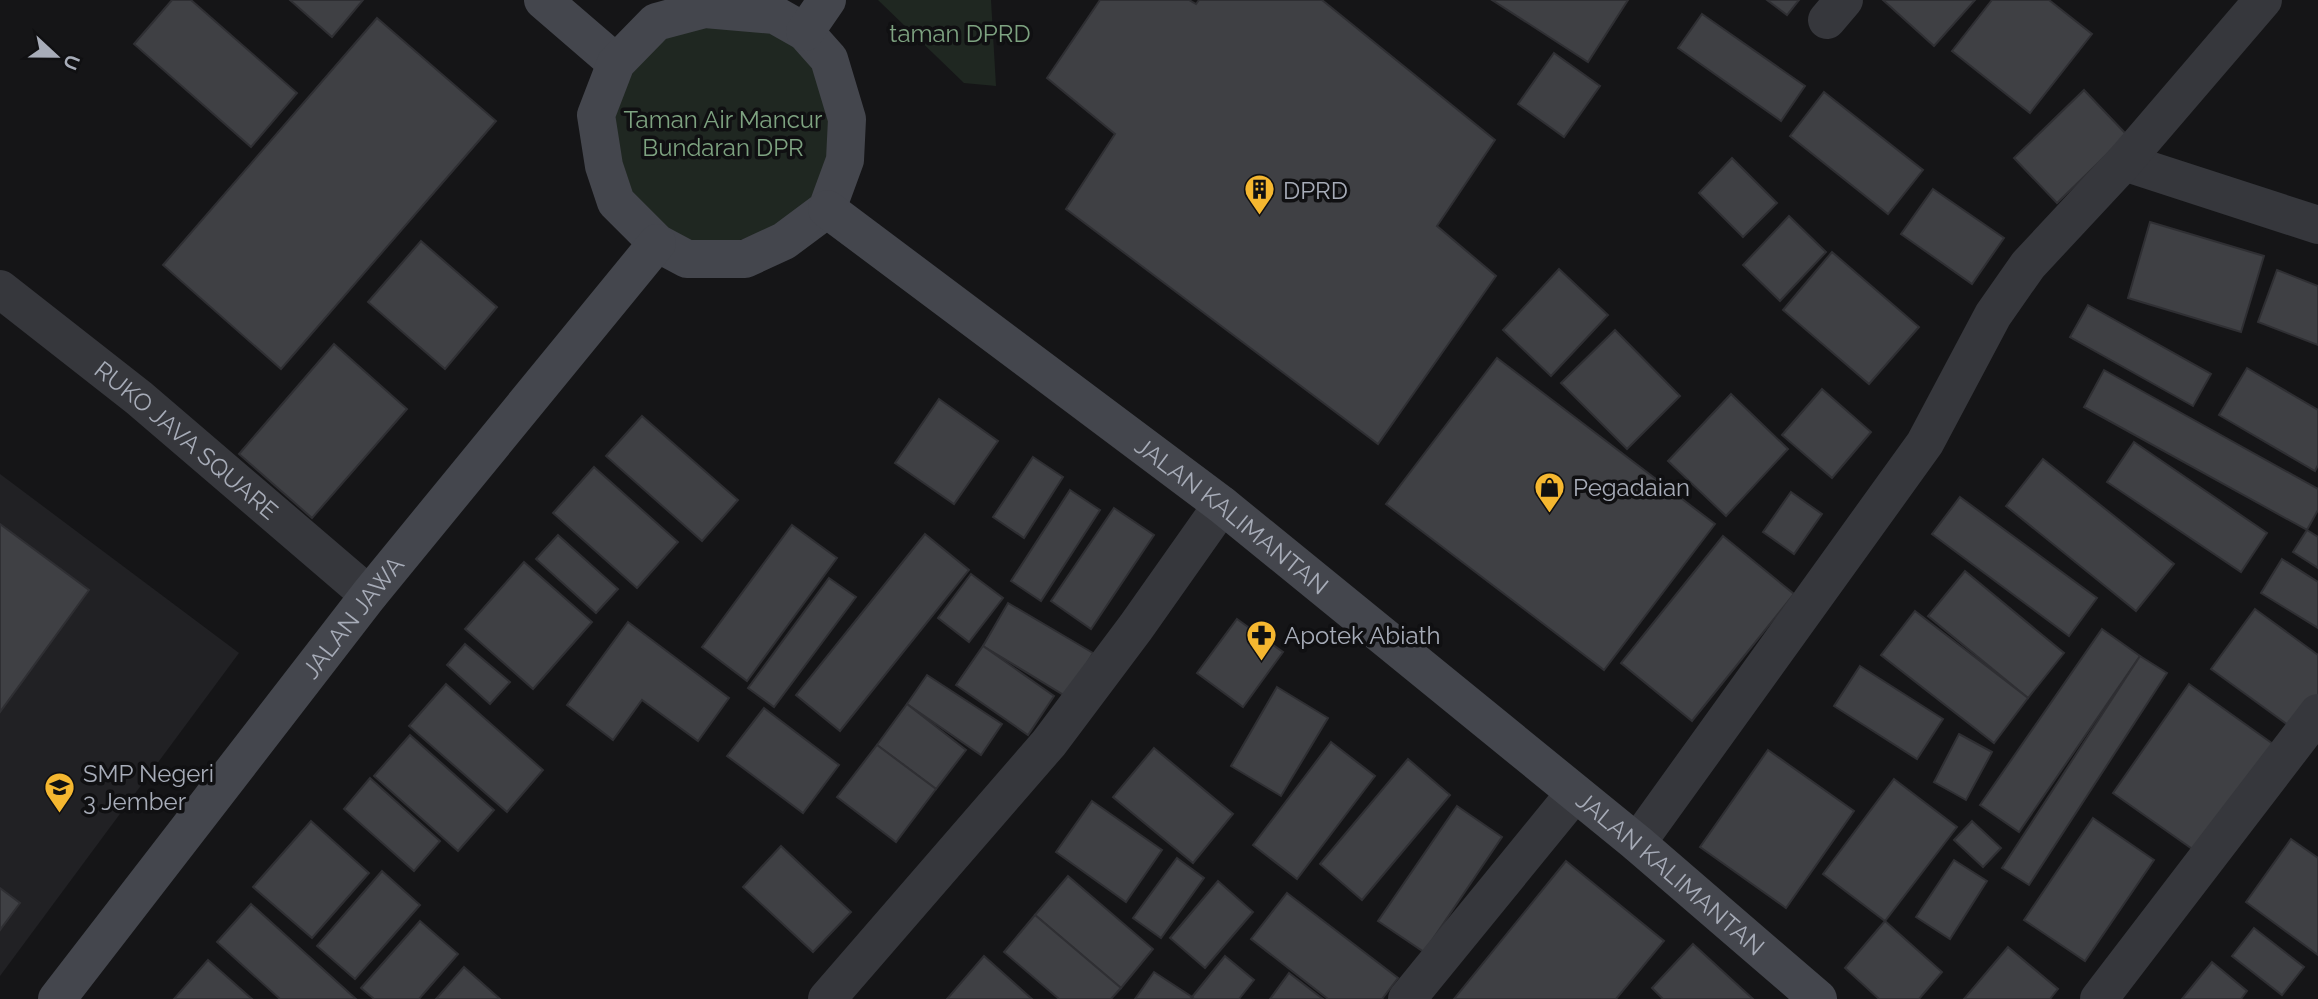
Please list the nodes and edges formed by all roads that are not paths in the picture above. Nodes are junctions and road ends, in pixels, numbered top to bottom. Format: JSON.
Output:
{"nodes":[{"id":1,"x":543,"y":0,"type":"edge"},
{"id":2,"x":827,"y":0,"type":"edge"},
{"id":3,"x":2263,"y":0,"type":"edge"},
{"id":4,"x":804,"y":32,"type":"junction"},
{"id":5,"x":616,"y":63,"type":"junction"},
{"id":6,"x":2124,"y":162,"type":"junction"},
{"id":7,"x":827,"y":209,"type":"junction"},
{"id":8,"x":2318,"y":225,"type":"edge"},
{"id":9,"x":657,"y":243,"type":"junction"},
{"id":10,"x":0,"y":289,"type":"edge"},
{"id":11,"x":1222,"y":505,"type":"junction"},
{"id":12,"x":369,"y":595,"type":"junction"},
{"id":13,"x":2318,"y":713,"type":"edge"},
{"id":14,"x":1575,"y":793,"type":"junction"},
{"id":15,"x":1637,"y":844,"type":"junction"},
{"id":16,"x":57,"y":999,"type":"edge"},
{"id":17,"x":827,"y":999,"type":"edge"},
{"id":18,"x":1407,"y":999,"type":"edge"},
{"id":19,"x":1818,"y":999,"type":"edge"},
{"id":20,"x":2099,"y":999,"type":"edge"}],
"edges":[{"from":1,"to":5,"type":"main road"},
{"from":2,"to":4,"type":"main road"},
{"from":3,"to":6,"type":"street"},
{"from":4,"to":5,"type":"main road"},
{"from":4,"to":7,"type":"main road"},
{"from":5,"to":9,"type":"main road"},
{"from":6,"to":8,"type":"street"},
{"from":6,"to":15,"type":"street"},
{"from":7,"to":9,"type":"main road"},
{"from":7,"to":11,"type":"main road","name":"JALAN KALIMANTAN"},
{"from":9,"to":12,"type":"main road","name":"JALAN JAWA"},
{"from":10,"to":12,"type":"street","name":"RUKO JAVA SQUARE"},
{"from":11,"to":14,"type":"main road","name":"JALAN KALIMANTAN"},
{"from":11,"to":17,"type":"street"},
{"from":12,"to":16,"type":"main road","name":"JALAN JAWA"},
{"from":13,"to":20,"type":"street"},
{"from":14,"to":15,"type":"main road","name":"JALAN KALIMANTAN"},
{"from":14,"to":18,"type":"street"},
{"from":15,"to":19,"type":"main road","name":"JALAN KALIMANTAN"}]}
